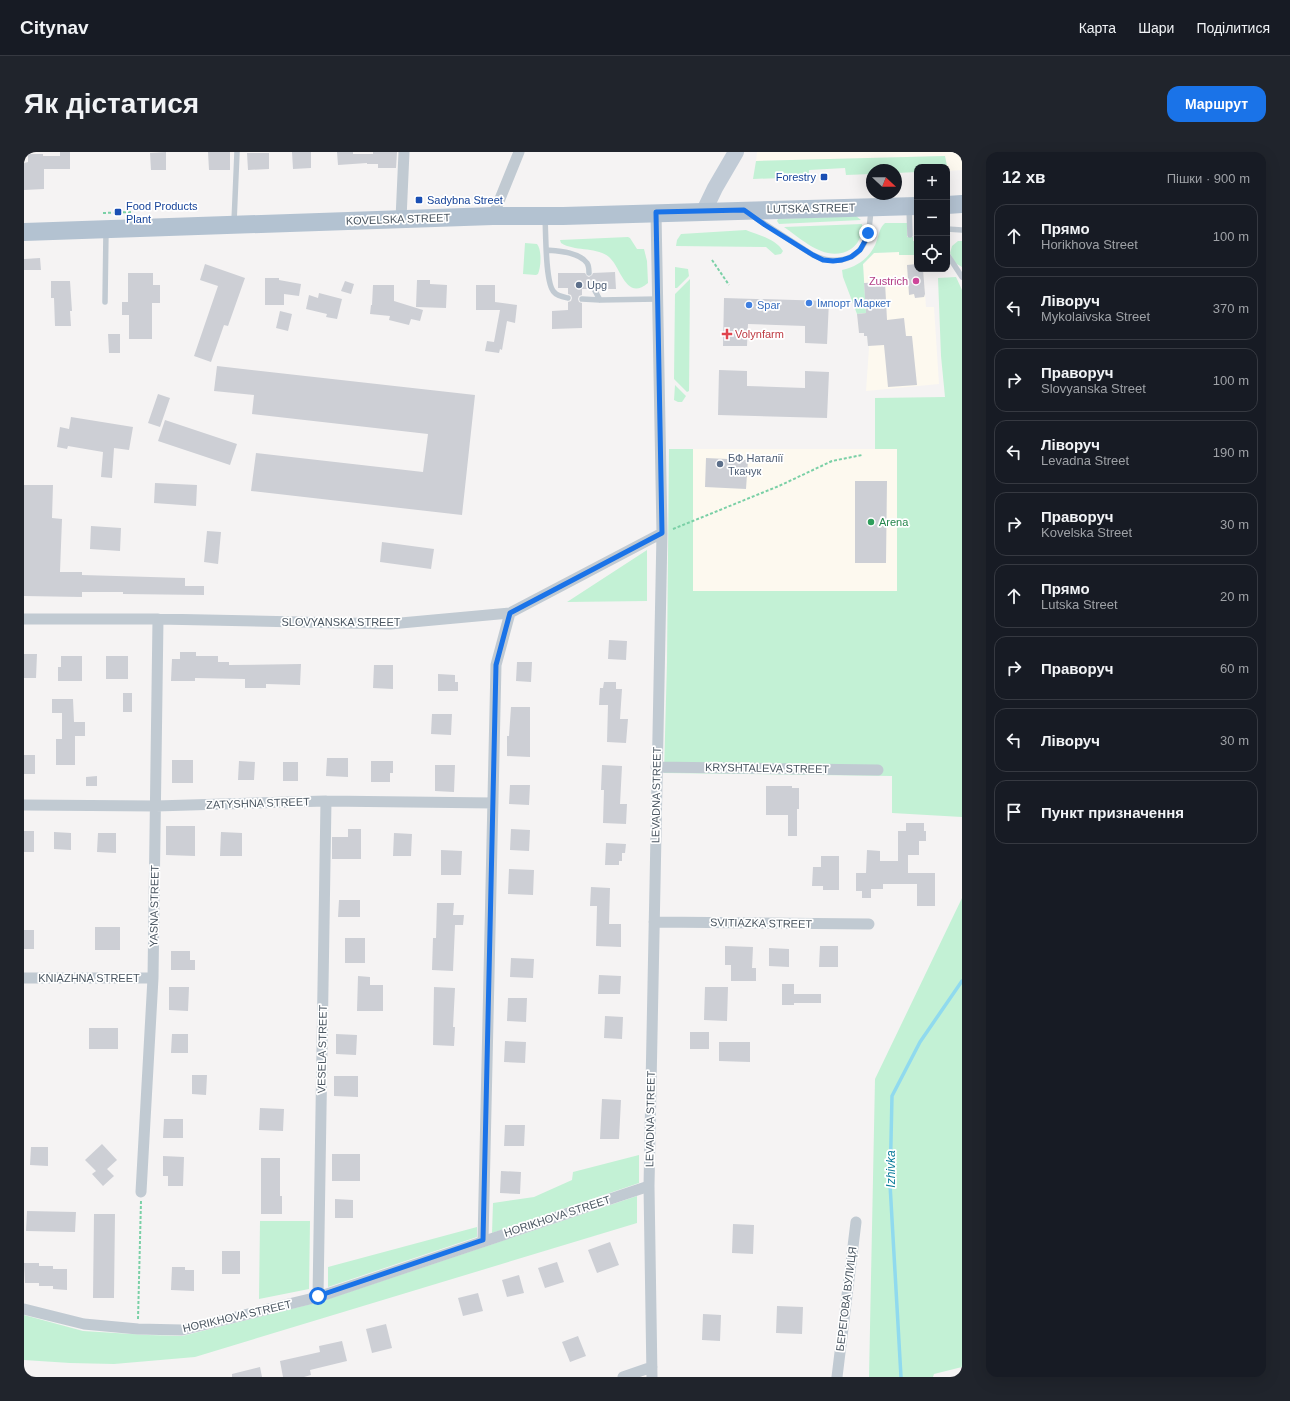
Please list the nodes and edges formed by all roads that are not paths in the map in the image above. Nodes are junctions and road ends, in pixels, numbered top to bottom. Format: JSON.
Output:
{"nodes":[{"id":1,"x":237,"y":152,"type":"edge"},
{"id":2,"x":404,"y":152,"type":"edge"},
{"id":3,"x":519,"y":152,"type":"edge"},
{"id":4,"x":736,"y":152,"type":"edge"},
{"id":5,"x":962,"y":204,"type":"edge"},
{"id":6,"x":950,"y":205,"type":"edge"},
{"id":7,"x":913,"y":206,"type":"edge"},
{"id":8,"x":871,"y":207,"type":"junction"},
{"id":9,"x":744,"y":210,"type":"junction"},
{"id":10,"x":704,"y":211,"type":"junction"},
{"id":11,"x":656,"y":212,"type":"junction"},
{"id":12,"x":493,"y":216,"type":"junction"},
{"id":13,"x":545,"y":216,"type":"junction"},
{"id":14,"x":401,"y":219,"type":"junction"},
{"id":15,"x":105,"y":221,"type":"junction"},
{"id":16,"x":234,"y":224,"type":"junction"},
{"id":17,"x":950,"y":229,"type":"edge"},
{"id":18,"x":962,"y":230,"type":"edge"},
{"id":19,"x":24,"y":232,"type":"edge"},
{"id":20,"x":910,"y":235,"type":"dead end"},
{"id":21,"x":547,"y":250,"type":"junction"},
{"id":22,"x":950,"y":258,"type":"edge"},
{"id":23,"x":960,"y":271,"type":"edge"},
{"id":24,"x":589,"y":273,"type":"dead end"},
{"id":25,"x":962,"y":277,"type":"edge"},
{"id":26,"x":594,"y":289,"type":"dead end"},
{"id":27,"x":568,"y":298,"type":"dead end"},
{"id":28,"x":582,"y":299,"type":"dead end"},
{"id":29,"x":658,"y":299,"type":"junction"},
{"id":30,"x":600,"y":300,"type":"junction"},
{"id":31,"x":105,"y":302,"type":"dead end"},
{"id":32,"x":662,"y":533,"type":"junction"},
{"id":33,"x":510,"y":613,"type":"junction"},
{"id":34,"x":24,"y":619,"type":"edge"},
{"id":35,"x":158,"y":619,"type":"junction"},
{"id":36,"x":656,"y":766,"type":"junction"},
{"id":37,"x":878,"y":770,"type":"dead end"},
{"id":38,"x":326,"y":801,"type":"junction"},
{"id":39,"x":493,"y":803,"type":"junction"},
{"id":40,"x":24,"y":805,"type":"edge"},
{"id":41,"x":156,"y":806,"type":"junction"},
{"id":42,"x":654,"y":922,"type":"junction"},
{"id":43,"x":869,"y":924,"type":"dead end"},
{"id":44,"x":24,"y":978,"type":"edge"},
{"id":45,"x":153,"y":978,"type":"junction"},
{"id":46,"x":649,"y":1186,"type":"junction"},
{"id":47,"x":141,"y":1192,"type":"road end"},
{"id":48,"x":856,"y":1222,"type":"dead end"},
{"id":49,"x":483,"y":1240,"type":"junction"},
{"id":50,"x":318,"y":1296,"type":"junction"},
{"id":51,"x":24,"y":1309,"type":"edge"},
{"id":52,"x":652,"y":1372,"type":"edge"},
{"id":53,"x":623,"y":1377,"type":"edge"},
{"id":54,"x":837,"y":1377,"type":"edge"}],
"edges":[{"from":1,"to":16,"type":"lane"},
{"from":2,"to":14,"type":"street"},
{"from":3,"to":12,"type":"street"},
{"from":4,"to":10,"type":"street"},
{"from":5,"to":6,"type":"main road"},
{"from":7,"to":8,"type":"main road","name":"LUTSKA STREET"},
{"from":7,"to":20,"type":"lane"},
{"from":8,"to":9,"type":"main road","name":"LUTSKA STREET"},
{"from":8,"to":9,"type":"lane"},
{"from":9,"to":10,"type":"main road","name":"LUTSKA STREET"},
{"from":10,"to":11,"type":"main road","name":"KOVELSKA STREET"},
{"from":11,"to":13,"type":"main road","name":"KOVELSKA STREET"},
{"from":11,"to":29,"type":"street","name":"LEVADNA STREET"},
{"from":12,"to":13,"type":"main road","name":"KOVELSKA STREET"},
{"from":12,"to":14,"type":"main road","name":"KOVELSKA STREET"},
{"from":13,"to":21,"type":"lane"},
{"from":14,"to":16,"type":"main road","name":"KOVELSKA STREET"},
{"from":15,"to":16,"type":"main road","name":"KOVELSKA STREET"},
{"from":15,"to":19,"type":"main road","name":"KOVELSKA STREET"},
{"from":15,"to":31,"type":"lane"},
{"from":17,"to":18,"type":"lane"},
{"from":21,"to":24,"type":"lane"},
{"from":21,"to":27,"type":"lane"},
{"from":22,"to":23,"type":"lane"},
{"from":23,"to":25,"type":"lane"},
{"from":26,"to":30,"type":"lane"},
{"from":28,"to":30,"type":"lane"},
{"from":29,"to":30,"type":"lane"},
{"from":29,"to":32,"type":"street","name":"LEVADNA STREET"},
{"from":32,"to":33,"type":"street","name":"SLOVYANSKA STREET"},
{"from":32,"to":36,"type":"street","name":"LEVADNA STREET"},
{"from":33,"to":35,"type":"street","name":"SLOVYANSKA STREET"},
{"from":33,"to":39,"type":"street"},
{"from":34,"to":35,"type":"street","name":"SLOVYANSKA STREET"},
{"from":35,"to":41,"type":"street","name":"YASNA STREET"},
{"from":36,"to":37,"type":"street","name":"KRYSHTALEVA STREET"},
{"from":36,"to":42,"type":"street","name":"LEVADNA STREET"},
{"from":38,"to":39,"type":"street","name":"ZATYSHNA STREET"},
{"from":38,"to":41,"type":"street","name":"ZATYSHNA STREET"},
{"from":38,"to":50,"type":"street","name":"VESELA STREET"},
{"from":39,"to":49,"type":"street"},
{"from":40,"to":41,"type":"street","name":"ZATYSHNA STREET"},
{"from":41,"to":45,"type":"street","name":"YASNA STREET"},
{"from":42,"to":43,"type":"street","name":"SVITIAZKA STREET"},
{"from":42,"to":46,"type":"street","name":"LEVADNA STREET"},
{"from":44,"to":45,"type":"street","name":"KNIAZHNA STREET"},
{"from":45,"to":47,"type":"street","name":"YASNA STREET"},
{"from":46,"to":49,"type":"street","name":"HORIKHOVA STREET"},
{"from":46,"to":52,"type":"street","name":"LEVADNA STREET"},
{"from":48,"to":54,"type":"street","name":"БЕРЕГОВА ВУЛИЦЯ"},
{"from":49,"to":50,"type":"street","name":"HORIKHOVA STREET"},
{"from":50,"to":51,"type":"street","name":"HORIKHOVA STREET"},
{"from":52,"to":53,"type":"street"}]}
